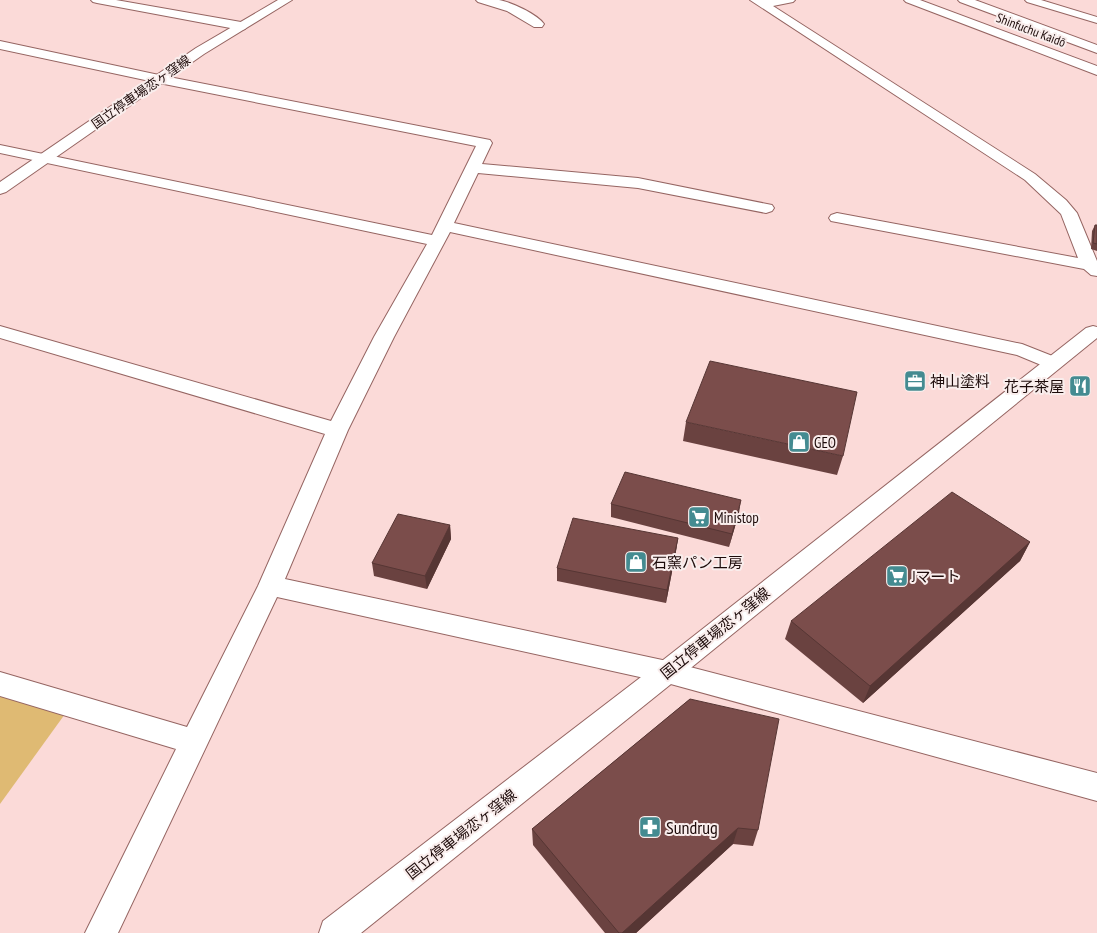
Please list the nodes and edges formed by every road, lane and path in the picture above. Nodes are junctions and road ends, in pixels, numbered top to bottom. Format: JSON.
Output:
{"nodes":[{"id":1,"x":97,"y":0,"type":"edge"},
{"id":2,"x":286,"y":0,"type":"edge"},
{"id":3,"x":482,"y":0,"type":"edge"},
{"id":4,"x":789,"y":0,"type":"edge"},
{"id":5,"x":910,"y":0,"type":"edge"},
{"id":6,"x":940,"y":0,"type":"edge"},
{"id":7,"x":964,"y":0,"type":"edge"},
{"id":8,"x":1030,"y":0,"type":"edge"},
{"id":9,"x":759,"y":2,"type":"edge"},
{"id":10,"x":1097,"y":20,"type":"edge"},
{"id":11,"x":538,"y":24,"type":"dead end"},
{"id":12,"x":241,"y":26,"type":"junction"},
{"id":13,"x":0,"y":45,"type":"edge"},
{"id":14,"x":1097,"y":49,"type":"edge"},
{"id":15,"x":1097,"y":58,"type":"edge"},
{"id":16,"x":1097,"y":71,"type":"edge"},
{"id":17,"x":159,"y":79,"type":"junction"},
{"id":18,"x":0,"y":149,"type":"edge"},
{"id":19,"x":46,"y":158,"type":"junction"},
{"id":20,"x":472,"y":168,"type":"junction"},
{"id":21,"x":0,"y":189,"type":"edge"},
{"id":22,"x":766,"y":208,"type":"dead end"},
{"id":23,"x":836,"y":218,"type":"dead end"},
{"id":24,"x":440,"y":233,"type":"junction"},
{"id":25,"x":1094,"y":268,"type":"edge"},
{"id":26,"x":0,"y":332,"type":"edge"},
{"id":27,"x":1095,"y":333,"type":"edge"},
{"id":28,"x":1053,"y":363,"type":"junction"},
{"id":29,"x":338,"y":430,"type":"junction"},
{"id":30,"x":270,"y":586,"type":"junction"},
{"id":31,"x":667,"y":672,"type":"junction"},
{"id":32,"x":0,"y":684,"type":"edge"},
{"id":33,"x":195,"y":742,"type":"junction"},
{"id":34,"x":1097,"y":787,"type":"edge"},
{"id":35,"x":101,"y":933,"type":"edge"},
{"id":36,"x":335,"y":933,"type":"edge"}],
"edges":[{"from":1,"to":12,"type":"street"},
{"from":2,"to":12,"type":"street","name":"国立停車場恋ヶ窪線"},
{"from":3,"to":11,"type":"street"},
{"from":4,"to":9,"type":"street"},
{"from":5,"to":16,"type":"street","name":"Shinfuchu Kaidō"},
{"from":6,"to":15,"type":"street","name":"Shinfuchu Kaidō"},
{"from":7,"to":14,"type":"street"},
{"from":8,"to":10,"type":"lane"},
{"from":9,"to":25,"type":"street"},
{"from":12,"to":17,"type":"street","name":"国立停車場恋ヶ窪線"},
{"from":13,"to":17,"type":"street"},
{"from":17,"to":19,"type":"street","name":"国立停車場恋ヶ窪線"},
{"from":17,"to":20,"type":"street"},
{"from":18,"to":19,"type":"street"},
{"from":19,"to":21,"type":"street","name":"国立停車場恋ヶ窪線"},
{"from":19,"to":24,"type":"street"},
{"from":20,"to":22,"type":"street"},
{"from":20,"to":24,"type":"street"},
{"from":23,"to":25,"type":"street"},
{"from":24,"to":28,"type":"street"},
{"from":24,"to":29,"type":"street"},
{"from":26,"to":29,"type":"street"},
{"from":27,"to":28,"type":"street","name":"国立停車場恋ヶ窪線"},
{"from":28,"to":31,"type":"street","name":"国立停車場恋ヶ窪線"},
{"from":29,"to":30,"type":"street"},
{"from":30,"to":31,"type":"street"},
{"from":30,"to":33,"type":"street"},
{"from":31,"to":34,"type":"street"},
{"from":31,"to":36,"type":"street","name":"国立停車場恋ヶ窪線"},
{"from":32,"to":33,"type":"street"},
{"from":33,"to":35,"type":"street"}]}
